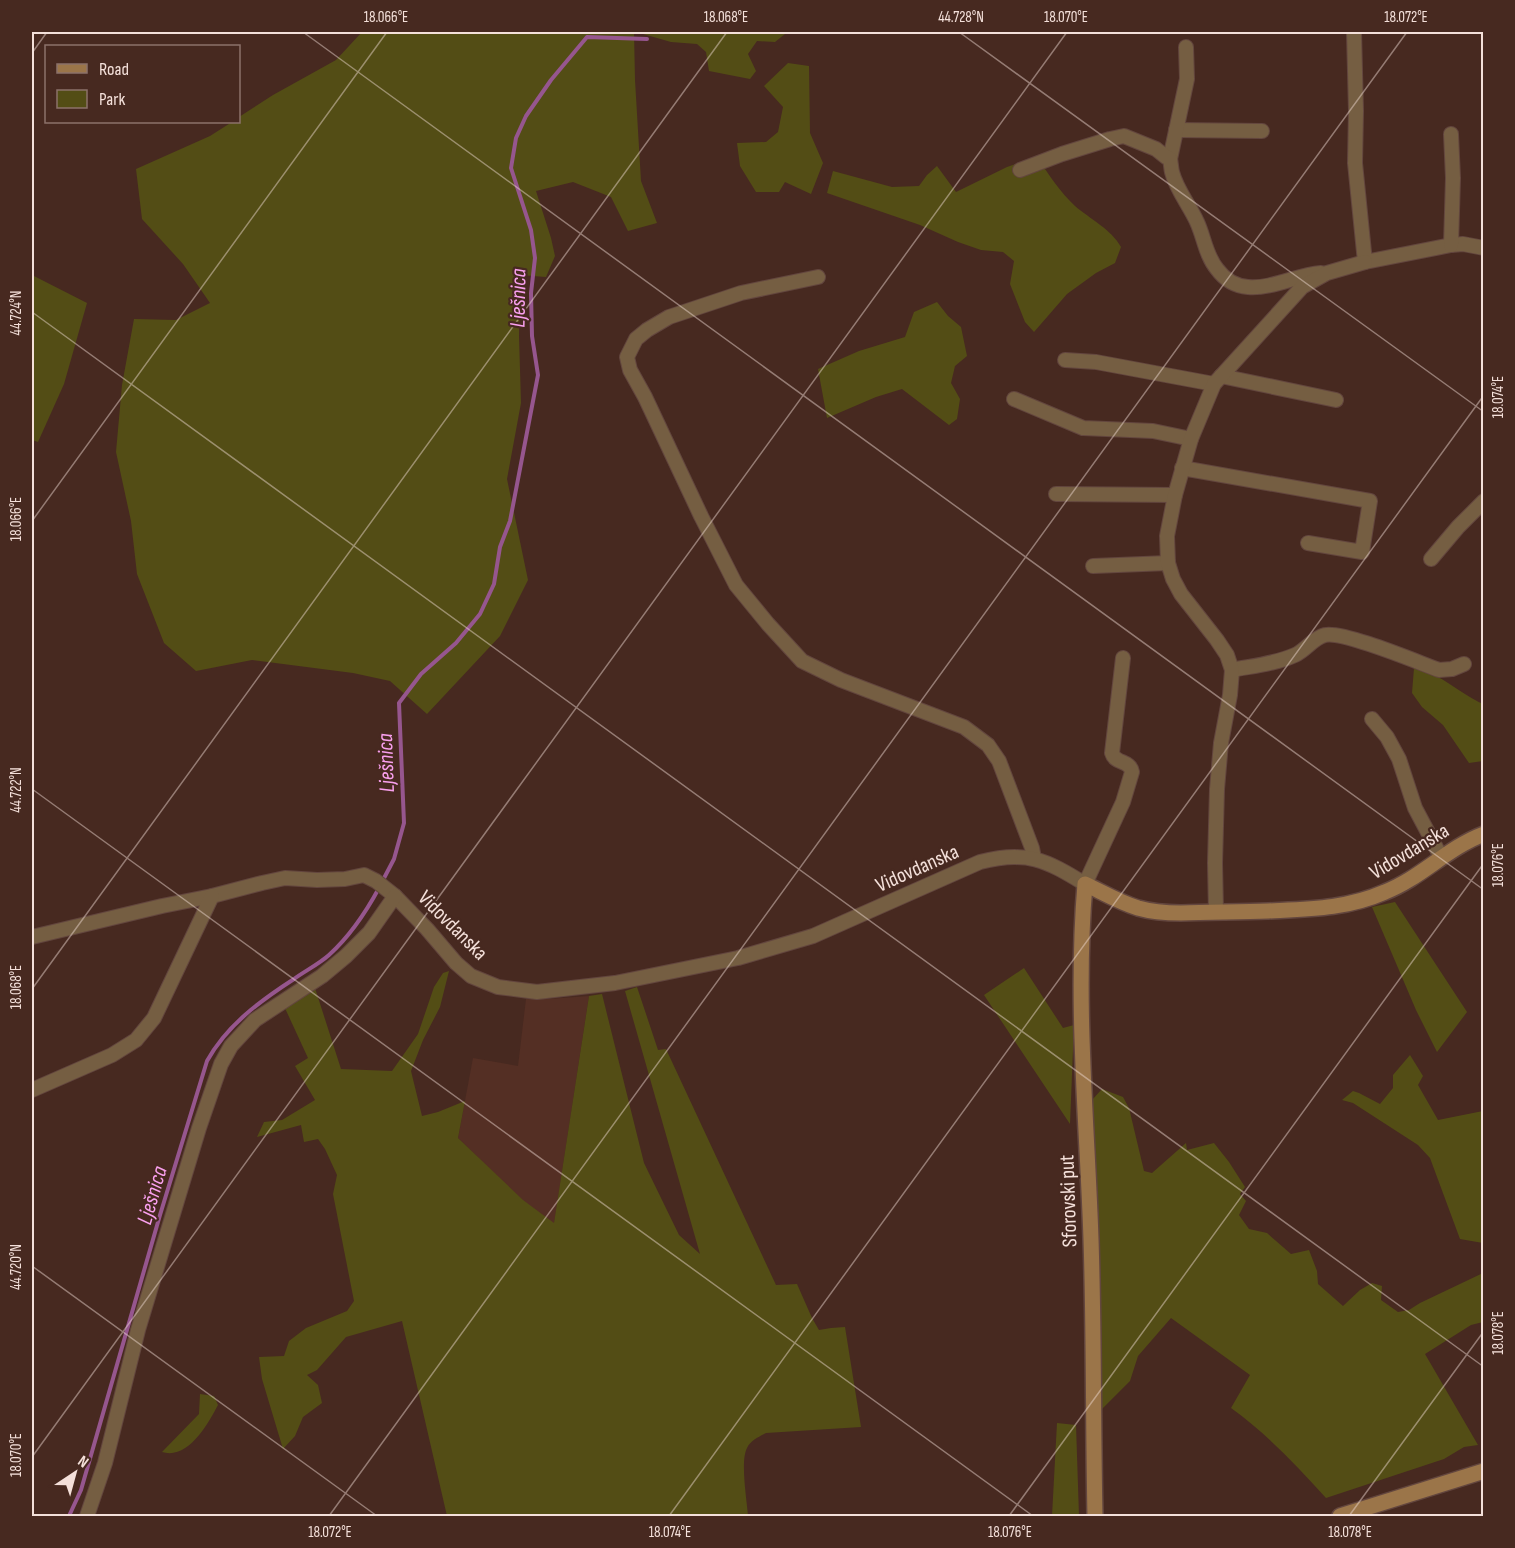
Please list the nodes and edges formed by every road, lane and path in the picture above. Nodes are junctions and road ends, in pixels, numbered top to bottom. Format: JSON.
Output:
{"nodes":[{"id":1,"x":1353,"y":32,"type":"edge"},
{"id":2,"x":1186,"y":46,"type":"dead end"},
{"id":3,"x":1176,"y":130,"type":"junction"},
{"id":4,"x":1262,"y":131,"type":"dead end"},
{"id":5,"x":1451,"y":134,"type":"dead end"},
{"id":6,"x":1170,"y":159,"type":"junction"},
{"id":7,"x":1020,"y":170,"type":"dead end"},
{"id":8,"x":1450,"y":245,"type":"junction"},
{"id":9,"x":1484,"y":248,"type":"edge"},
{"id":10,"x":1365,"y":262,"type":"junction"},
{"id":11,"x":1327,"y":273,"type":"junction"},
{"id":12,"x":818,"y":277,"type":"dead end"},
{"id":13,"x":1065,"y":360,"type":"dead end"},
{"id":14,"x":1218,"y":380,"type":"junction"},
{"id":15,"x":1014,"y":399,"type":"dead end"},
{"id":16,"x":1336,"y":400,"type":"dead end"},
{"id":17,"x":1191,"y":439,"type":"junction"},
{"id":18,"x":1182,"y":468,"type":"junction"},
{"id":19,"x":1056,"y":494,"type":"dead end"},
{"id":20,"x":1175,"y":495,"type":"junction"},
{"id":21,"x":1484,"y":501,"type":"edge"},
{"id":22,"x":1308,"y":543,"type":"dead end"},
{"id":23,"x":1431,"y":559,"type":"dead end"},
{"id":24,"x":1168,"y":563,"type":"junction"},
{"id":25,"x":1093,"y":566,"type":"dead end"},
{"id":26,"x":1123,"y":658,"type":"dead end"},
{"id":27,"x":1464,"y":664,"type":"dead end"},
{"id":28,"x":1232,"y":670,"type":"junction"},
{"id":29,"x":1372,"y":719,"type":"dead end"},
{"id":30,"x":1484,"y":834,"type":"edge"},
{"id":31,"x":1441,"y":857,"type":"junction"},
{"id":32,"x":1034,"y":858,"type":"junction"},
{"id":33,"x":1085,"y":884,"type":"junction"},
{"id":34,"x":390,"y":893,"type":"junction"},
{"id":35,"x":212,"y":896,"type":"junction"},
{"id":36,"x":1216,"y":912,"type":"junction"},
{"id":37,"x":32,"y":937,"type":"edge"},
{"id":38,"x":32,"y":1090,"type":"edge"},
{"id":39,"x":1484,"y":1471,"type":"edge"},
{"id":40,"x":87,"y":1516,"type":"edge"},
{"id":41,"x":1095,"y":1516,"type":"edge"},
{"id":42,"x":1340,"y":1516,"type":"edge"}],
"edges":[{"from":1,"to":10,"type":"street"},
{"from":2,"to":3,"type":"street"},
{"from":3,"to":4,"type":"street"},
{"from":3,"to":6,"type":"street"},
{"from":5,"to":8,"type":"street"},
{"from":6,"to":7,"type":"street"},
{"from":6,"to":11,"type":"street"},
{"from":8,"to":9,"type":"street"},
{"from":8,"to":10,"type":"street"},
{"from":10,"to":11,"type":"street"},
{"from":11,"to":14,"type":"street"},
{"from":12,"to":32,"type":"street"},
{"from":13,"to":14,"type":"street"},
{"from":14,"to":16,"type":"street"},
{"from":14,"to":17,"type":"street"},
{"from":15,"to":17,"type":"street"},
{"from":17,"to":18,"type":"street"},
{"from":18,"to":20,"type":"street"},
{"from":18,"to":22,"type":"street"},
{"from":19,"to":20,"type":"street"},
{"from":20,"to":24,"type":"street"},
{"from":21,"to":23,"type":"street"},
{"from":24,"to":25,"type":"street"},
{"from":24,"to":28,"type":"street"},
{"from":26,"to":33,"type":"street"},
{"from":27,"to":28,"type":"street"},
{"from":28,"to":36,"type":"street"},
{"from":29,"to":31,"type":"street"},
{"from":30,"to":31,"type":"street","name":"Vidovdanska"},
{"from":31,"to":36,"type":"street","name":"Vidovdanska"},
{"from":32,"to":33,"type":"street","name":"Vidovdanska"},
{"from":32,"to":34,"type":"street","name":"Vidovdanska"},
{"from":33,"to":36,"type":"street","name":"Vidovdanska"},
{"from":33,"to":41,"type":"street","name":"Sforovski put"},
{"from":34,"to":35,"type":"street","name":"Vidovdanska"},
{"from":34,"to":40,"type":"street"},
{"from":35,"to":37,"type":"street"},
{"from":35,"to":38,"type":"street"},
{"from":39,"to":42,"type":"street"}]}
